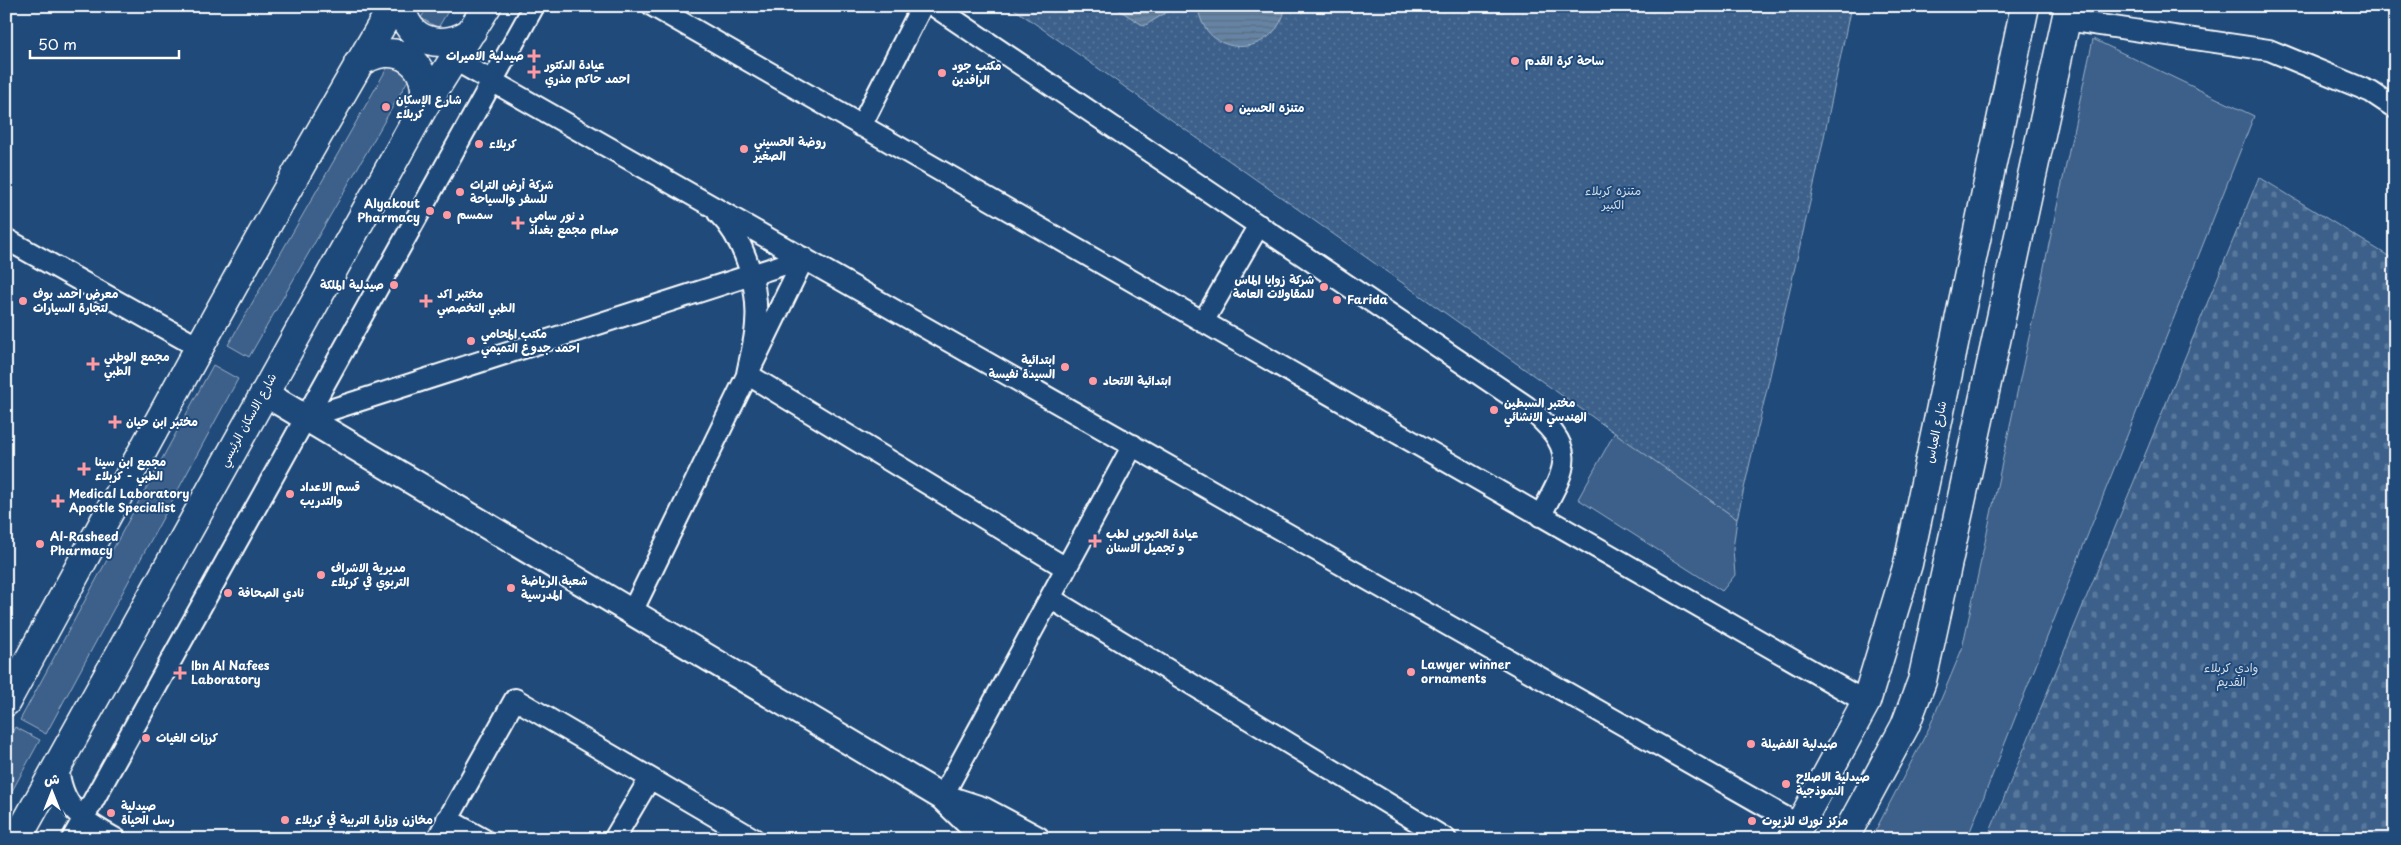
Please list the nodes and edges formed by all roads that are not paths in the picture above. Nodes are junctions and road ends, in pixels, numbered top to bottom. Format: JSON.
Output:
{"nodes":[{"id":1,"x":392,"y":6,"type":"edge"},
{"id":2,"x":402,"y":6,"type":"edge"},
{"id":3,"x":487,"y":6,"type":"edge"},
{"id":4,"x":534,"y":6,"type":"edge"},
{"id":5,"x":652,"y":6,"type":"edge"},
{"id":6,"x":922,"y":6,"type":"edge"},
{"id":7,"x":934,"y":6,"type":"edge"},
{"id":8,"x":2025,"y":6,"type":"edge"},
{"id":9,"x":2067,"y":13,"type":"edge"},
{"id":10,"x":472,"y":31,"type":"junction"},
{"id":11,"x":455,"y":60,"type":"junction"},
{"id":12,"x":358,"y":64,"type":"junction"},
{"id":13,"x":493,"y":81,"type":"junction"},
{"id":14,"x":423,"y":108,"type":"junction"},
{"id":15,"x":2395,"y":108,"type":"edge"},
{"id":16,"x":861,"y":126,"type":"junction"},
{"id":17,"x":711,"y":205,"type":"junction"},
{"id":18,"x":1259,"y":225,"type":"junction"},
{"id":19,"x":6,"y":240,"type":"edge"},
{"id":20,"x":804,"y":258,"type":"junction"},
{"id":21,"x":751,"y":275,"type":"junction"},
{"id":22,"x":1203,"y":322,"type":"junction"},
{"id":23,"x":200,"y":348,"type":"junction"},
{"id":24,"x":747,"y":374,"type":"junction"},
{"id":25,"x":264,"y":393,"type":"junction"},
{"id":26,"x":305,"y":418,"type":"junction"},
{"id":27,"x":1133,"y":445,"type":"junction"},
{"id":28,"x":1540,"y":516,"type":"junction"},
{"id":29,"x":1066,"y":568,"type":"junction"},
{"id":30,"x":1050,"y":598,"type":"junction"},
{"id":31,"x":632,"y":612,"type":"junction"},
{"id":32,"x":6,"y":702,"type":"edge"},
{"id":33,"x":1866,"y":702,"type":"junction"},
{"id":34,"x":58,"y":765,"type":"junction"},
{"id":35,"x":650,"y":778,"type":"junction"},
{"id":36,"x":942,"y":797,"type":"junction"},
{"id":37,"x":447,"y":819,"type":"junction"},
{"id":38,"x":82,"y":820,"type":"junction"},
{"id":39,"x":1795,"y":832,"type":"edge"},
{"id":40,"x":17,"y":839,"type":"edge"},
{"id":41,"x":72,"y":839,"type":"edge"},
{"id":42,"x":116,"y":839,"type":"edge"},
{"id":43,"x":436,"y":839,"type":"edge"},
{"id":44,"x":483,"y":839,"type":"edge"},
{"id":45,"x":614,"y":839,"type":"edge"},
{"id":46,"x":754,"y":839,"type":"edge"},
{"id":47,"x":991,"y":839,"type":"edge"},
{"id":48,"x":1037,"y":839,"type":"edge"},
{"id":49,"x":1446,"y":839,"type":"edge"},
{"id":50,"x":1844,"y":839,"type":"edge"}],
"edges":[{"from":1,"to":12,"type":"main road"},
{"from":2,"to":10,"type":"main road"},
{"from":3,"to":10,"type":"main road","name":"شارع الاسكان الرئيسي"},
{"from":4,"to":13,"type":"street"},
{"from":5,"to":16,"type":"street"},
{"from":6,"to":16,"type":"street"},
{"from":7,"to":18,"type":"street"},
{"from":8,"to":33,"type":"main road","name":"شارع العباس"},
{"from":9,"to":15,"type":"street"},
{"from":9,"to":50,"type":"main road"},
{"from":10,"to":11,"type":"main road","name":"شارع الاسكان الرئيسي"},
{"from":11,"to":13,"type":"street"},
{"from":11,"to":14,"type":"main road","name":"شارع الاسكان الرئيسي"},
{"from":12,"to":14,"type":"main road"},
{"from":12,"to":23,"type":"main road"},
{"from":13,"to":17,"type":"street"},
{"from":13,"to":26,"type":"street"},
{"from":14,"to":25,"type":"main road","name":"شارع الاسكان الرئيسي"},
{"from":16,"to":22,"type":"street"},
{"from":17,"to":20,"type":"street"},
{"from":17,"to":21,"type":"street"},
{"from":18,"to":22,"type":"street"},
{"from":18,"to":28,"type":"street"},
{"from":19,"to":23,"type":"street"},
{"from":20,"to":21,"type":"street"},
{"from":20,"to":24,"type":"street"},
{"from":20,"to":27,"type":"street"},
{"from":21,"to":24,"type":"street"},
{"from":21,"to":26,"type":"street"},
{"from":22,"to":28,"type":"street"},
{"from":23,"to":32,"type":"main road"},
{"from":24,"to":29,"type":"street"},
{"from":24,"to":31,"type":"street"},
{"from":25,"to":26,"type":"street"},
{"from":25,"to":34,"type":"main road","name":"شارع الاسكان الرئيسي"},
{"from":26,"to":31,"type":"street"},
{"from":26,"to":38,"type":"street"},
{"from":27,"to":29,"type":"street"},
{"from":27,"to":39,"type":"street"},
{"from":28,"to":33,"type":"street"},
{"from":29,"to":30,"type":"street"},
{"from":30,"to":36,"type":"street"},
{"from":30,"to":49,"type":"street"},
{"from":31,"to":36,"type":"street"},
{"from":33,"to":39,"type":"main road","name":"شارع العباس"},
{"from":34,"to":38,"type":"street"},
{"from":34,"to":40,"type":"main road","name":"شارع الاسكان الرئيسي"},
{"from":35,"to":37,"type":"street"},
{"from":35,"to":45,"type":"street"},
{"from":35,"to":46,"type":"street"},
{"from":36,"to":47,"type":"street"},
{"from":36,"to":48,"type":"street"},
{"from":37,"to":43,"type":"street"},
{"from":37,"to":44,"type":"street"},
{"from":38,"to":41,"type":"street"},
{"from":38,"to":42,"type":"street"}]}
